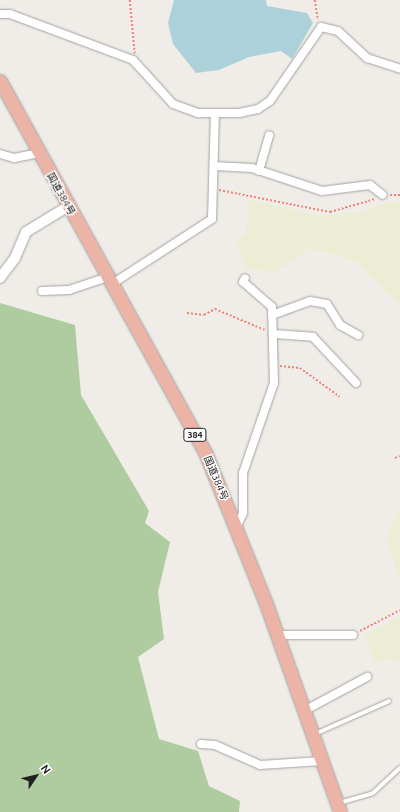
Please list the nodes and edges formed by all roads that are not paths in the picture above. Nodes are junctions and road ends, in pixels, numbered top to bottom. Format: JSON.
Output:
{"nodes":[{"id":1,"x":0,"y":14,"type":"edge"},
{"id":2,"x":400,"y":69,"type":"edge"},
{"id":3,"x":0,"y":81,"type":"edge"},
{"id":4,"x":215,"y":114,"type":"junction"},
{"id":5,"x":269,"y":135,"type":"dead end"},
{"id":6,"x":39,"y":153,"type":"junction"},
{"id":7,"x":0,"y":154,"type":"edge"},
{"id":8,"x":214,"y":166,"type":"junction"},
{"id":9,"x":258,"y":171,"type":"junction"},
{"id":10,"x":383,"y":195,"type":"road end"},
{"id":11,"x":68,"y":207,"type":"junction"},
{"id":12,"x":0,"y":278,"type":"edge"},
{"id":13,"x":244,"y":278,"type":"dead end"},
{"id":14,"x":110,"y":280,"type":"junction"},
{"id":15,"x":42,"y":291,"type":"dead end"},
{"id":16,"x":272,"y":315,"type":"junction"},
{"id":17,"x":274,"y":334,"type":"junction"},
{"id":18,"x":358,"y":336,"type":"dead end"},
{"id":19,"x":356,"y":383,"type":"dead end"},
{"id":20,"x":236,"y":528,"type":"junction"},
{"id":21,"x":276,"y":635,"type":"junction"},
{"id":22,"x":352,"y":635,"type":"road end"},
{"id":23,"x":367,"y":677,"type":"dead end"},
{"id":24,"x":389,"y":700,"type":"dead end"},
{"id":25,"x":304,"y":711,"type":"junction"},
{"id":26,"x":312,"y":735,"type":"junction"},
{"id":27,"x":201,"y":744,"type":"dead end"},
{"id":28,"x":322,"y":761,"type":"junction"},
{"id":29,"x":400,"y":768,"type":"edge"},
{"id":30,"x":339,"y":808,"type":"edge"}],
"edges":[{"from":1,"to":4,"type":"street"},
{"from":2,"to":4,"type":"street"},
{"from":3,"to":6,"type":"highway","name":"国道384号","number":"384"},
{"from":4,"to":8,"type":"street"},
{"from":5,"to":9,"type":"street"},
{"from":6,"to":7,"type":"street"},
{"from":6,"to":11,"type":"highway","name":"国道384号","number":"384"},
{"from":8,"to":9,"type":"street"},
{"from":8,"to":14,"type":"street"},
{"from":9,"to":10,"type":"street"},
{"from":11,"to":12,"type":"street"},
{"from":11,"to":14,"type":"highway","name":"国道384号","number":"384"},
{"from":13,"to":16,"type":"street"},
{"from":14,"to":15,"type":"street"},
{"from":14,"to":20,"type":"highway","name":"国道384号","number":"384"},
{"from":16,"to":17,"type":"street"},
{"from":16,"to":18,"type":"street"},
{"from":17,"to":19,"type":"street"},
{"from":17,"to":20,"type":"street"},
{"from":20,"to":21,"type":"highway","name":"国道384号","number":"384"},
{"from":21,"to":22,"type":"street"},
{"from":21,"to":25,"type":"highway","name":"国道384号","number":"384"},
{"from":23,"to":25,"type":"street"},
{"from":24,"to":26,"type":"lane"},
{"from":25,"to":26,"type":"highway","name":"国道384号","number":"384"},
{"from":26,"to":28,"type":"highway","name":"国道384号","number":"384"},
{"from":27,"to":28,"type":"street"},
{"from":28,"to":30,"type":"highway","name":"国道384号","number":"384"},
{"from":29,"to":30,"type":"lane"}]}
